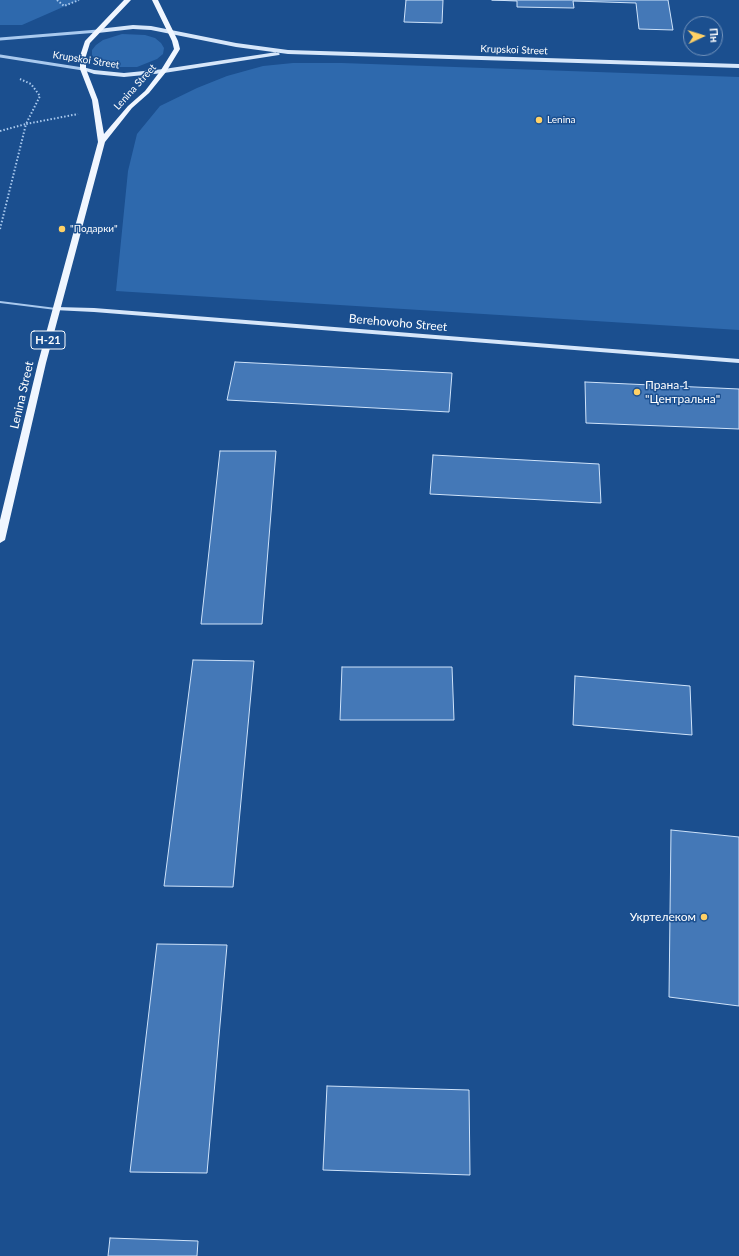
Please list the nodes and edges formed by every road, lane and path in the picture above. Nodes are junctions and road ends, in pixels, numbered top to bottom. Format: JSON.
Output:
{"nodes":[{"id":1,"x":57,"y":0,"type":"edge"},
{"id":2,"x":79,"y":0,"type":"edge"},
{"id":3,"x":128,"y":0,"type":"edge"},
{"id":4,"x":155,"y":0,"type":"edge"},
{"id":5,"x":98,"y":31,"type":"junction"},
{"id":6,"x":169,"y":31,"type":"junction"},
{"id":7,"x":0,"y":39,"type":"edge"},
{"id":8,"x":288,"y":52,"type":"junction"},
{"id":9,"x":0,"y":56,"type":"edge"},
{"id":10,"x":739,"y":66,"type":"edge"},
{"id":11,"x":83,"y":69,"type":"junction"},
{"id":12,"x":164,"y":71,"type":"junction"},
{"id":13,"x":14,"y":77,"type":"dead end"},
{"id":14,"x":26,"y":124,"type":"junction"},
{"id":15,"x":0,"y":131,"type":"edge"},
{"id":16,"x":102,"y":142,"type":"junction"},
{"id":17,"x":1,"y":217,"type":"edge"},
{"id":18,"x":0,"y":229,"type":"edge"},
{"id":19,"x":0,"y":302,"type":"edge"},
{"id":20,"x":56,"y":309,"type":"junction"},
{"id":21,"x":739,"y":362,"type":"edge"},
{"id":22,"x":0,"y":540,"type":"edge"}],
"edges":[{"from":1,"to":2,"type":"path"},
{"from":3,"to":5,"type":"main road","name":"Lenina Street","number":"Н-21"},
{"from":4,"to":6,"type":"main road","name":"Lenina Street","number":"Н-21"},
{"from":5,"to":6,"type":"main road","name":"Krupskoi Street"},
{"from":5,"to":7,"type":"street","name":"Krupskoi Street"},
{"from":5,"to":11,"type":"main road","name":"Lenina Street","number":"Н-21"},
{"from":6,"to":8,"type":"main road","name":"Krupskoi Street"},
{"from":6,"to":12,"type":"main road","name":"Lenina Street","number":"Н-21"},
{"from":8,"to":10,"type":"main road","name":"Krupskoi Street"},
{"from":8,"to":12,"type":"main road","name":"Krupskoi Street"},
{"from":9,"to":11,"type":"street","name":"Krupskoi Street"},
{"from":11,"to":12,"type":"main road","name":"Krupskoi Street"},
{"from":11,"to":16,"type":"main road","name":"Lenina Street","number":"Н-21"},
{"from":12,"to":16,"type":"main road","name":"Lenina Street","number":"Н-21"},
{"from":13,"to":14,"type":"path"},
{"from":14,"to":15,"type":"path"},
{"from":14,"to":17,"type":"path"},
{"from":16,"to":20,"type":"main road","name":"Lenina Street","number":"Н-21"},
{"from":17,"to":18,"type":"path"},
{"from":19,"to":20,"type":"lane"},
{"from":20,"to":21,"type":"main road","name":"Berehovoho Street"},
{"from":20,"to":22,"type":"main road","name":"Lenina Street","number":"Н-21"}]}
